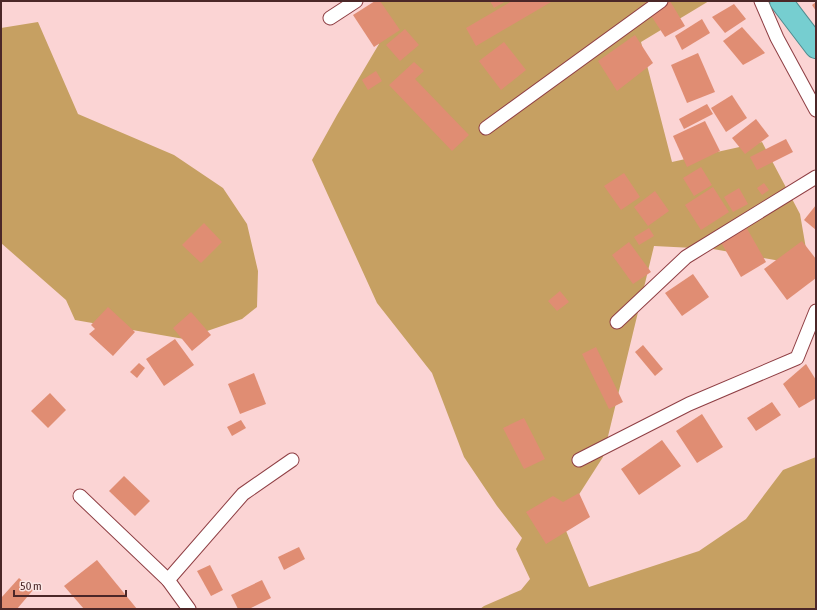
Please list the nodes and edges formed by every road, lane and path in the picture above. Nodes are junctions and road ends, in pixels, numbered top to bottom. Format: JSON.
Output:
{"nodes":[{"id":1,"x":356,"y":1,"type":"edge"},
{"id":2,"x":661,"y":1,"type":"edge"},
{"id":3,"x":761,"y":1,"type":"edge"},
{"id":4,"x":781,"y":1,"type":"edge"},
{"id":5,"x":330,"y":18,"type":"dead end"},
{"id":6,"x":816,"y":47,"type":"edge"},
{"id":7,"x":816,"y":110,"type":"edge"},
{"id":8,"x":486,"y":128,"type":"dead end"},
{"id":9,"x":816,"y":177,"type":"edge"},
{"id":10,"x":816,"y":311,"type":"edge"},
{"id":11,"x":617,"y":322,"type":"dead end"},
{"id":12,"x":292,"y":460,"type":"dead end"},
{"id":13,"x":579,"y":460,"type":"dead end"},
{"id":14,"x":80,"y":496,"type":"dead end"},
{"id":15,"x":168,"y":580,"type":"junction"},
{"id":16,"x":189,"y":609,"type":"edge"}],
"edges":[{"from":1,"to":5,"type":"street"},
{"from":2,"to":8,"type":"street"},
{"from":3,"to":7,"type":"street"},
{"from":4,"to":6,"type":"highway"},
{"from":9,"to":11,"type":"street"},
{"from":10,"to":13,"type":"street"},
{"from":12,"to":15,"type":"street"},
{"from":14,"to":15,"type":"street"},
{"from":15,"to":16,"type":"street"}]}
